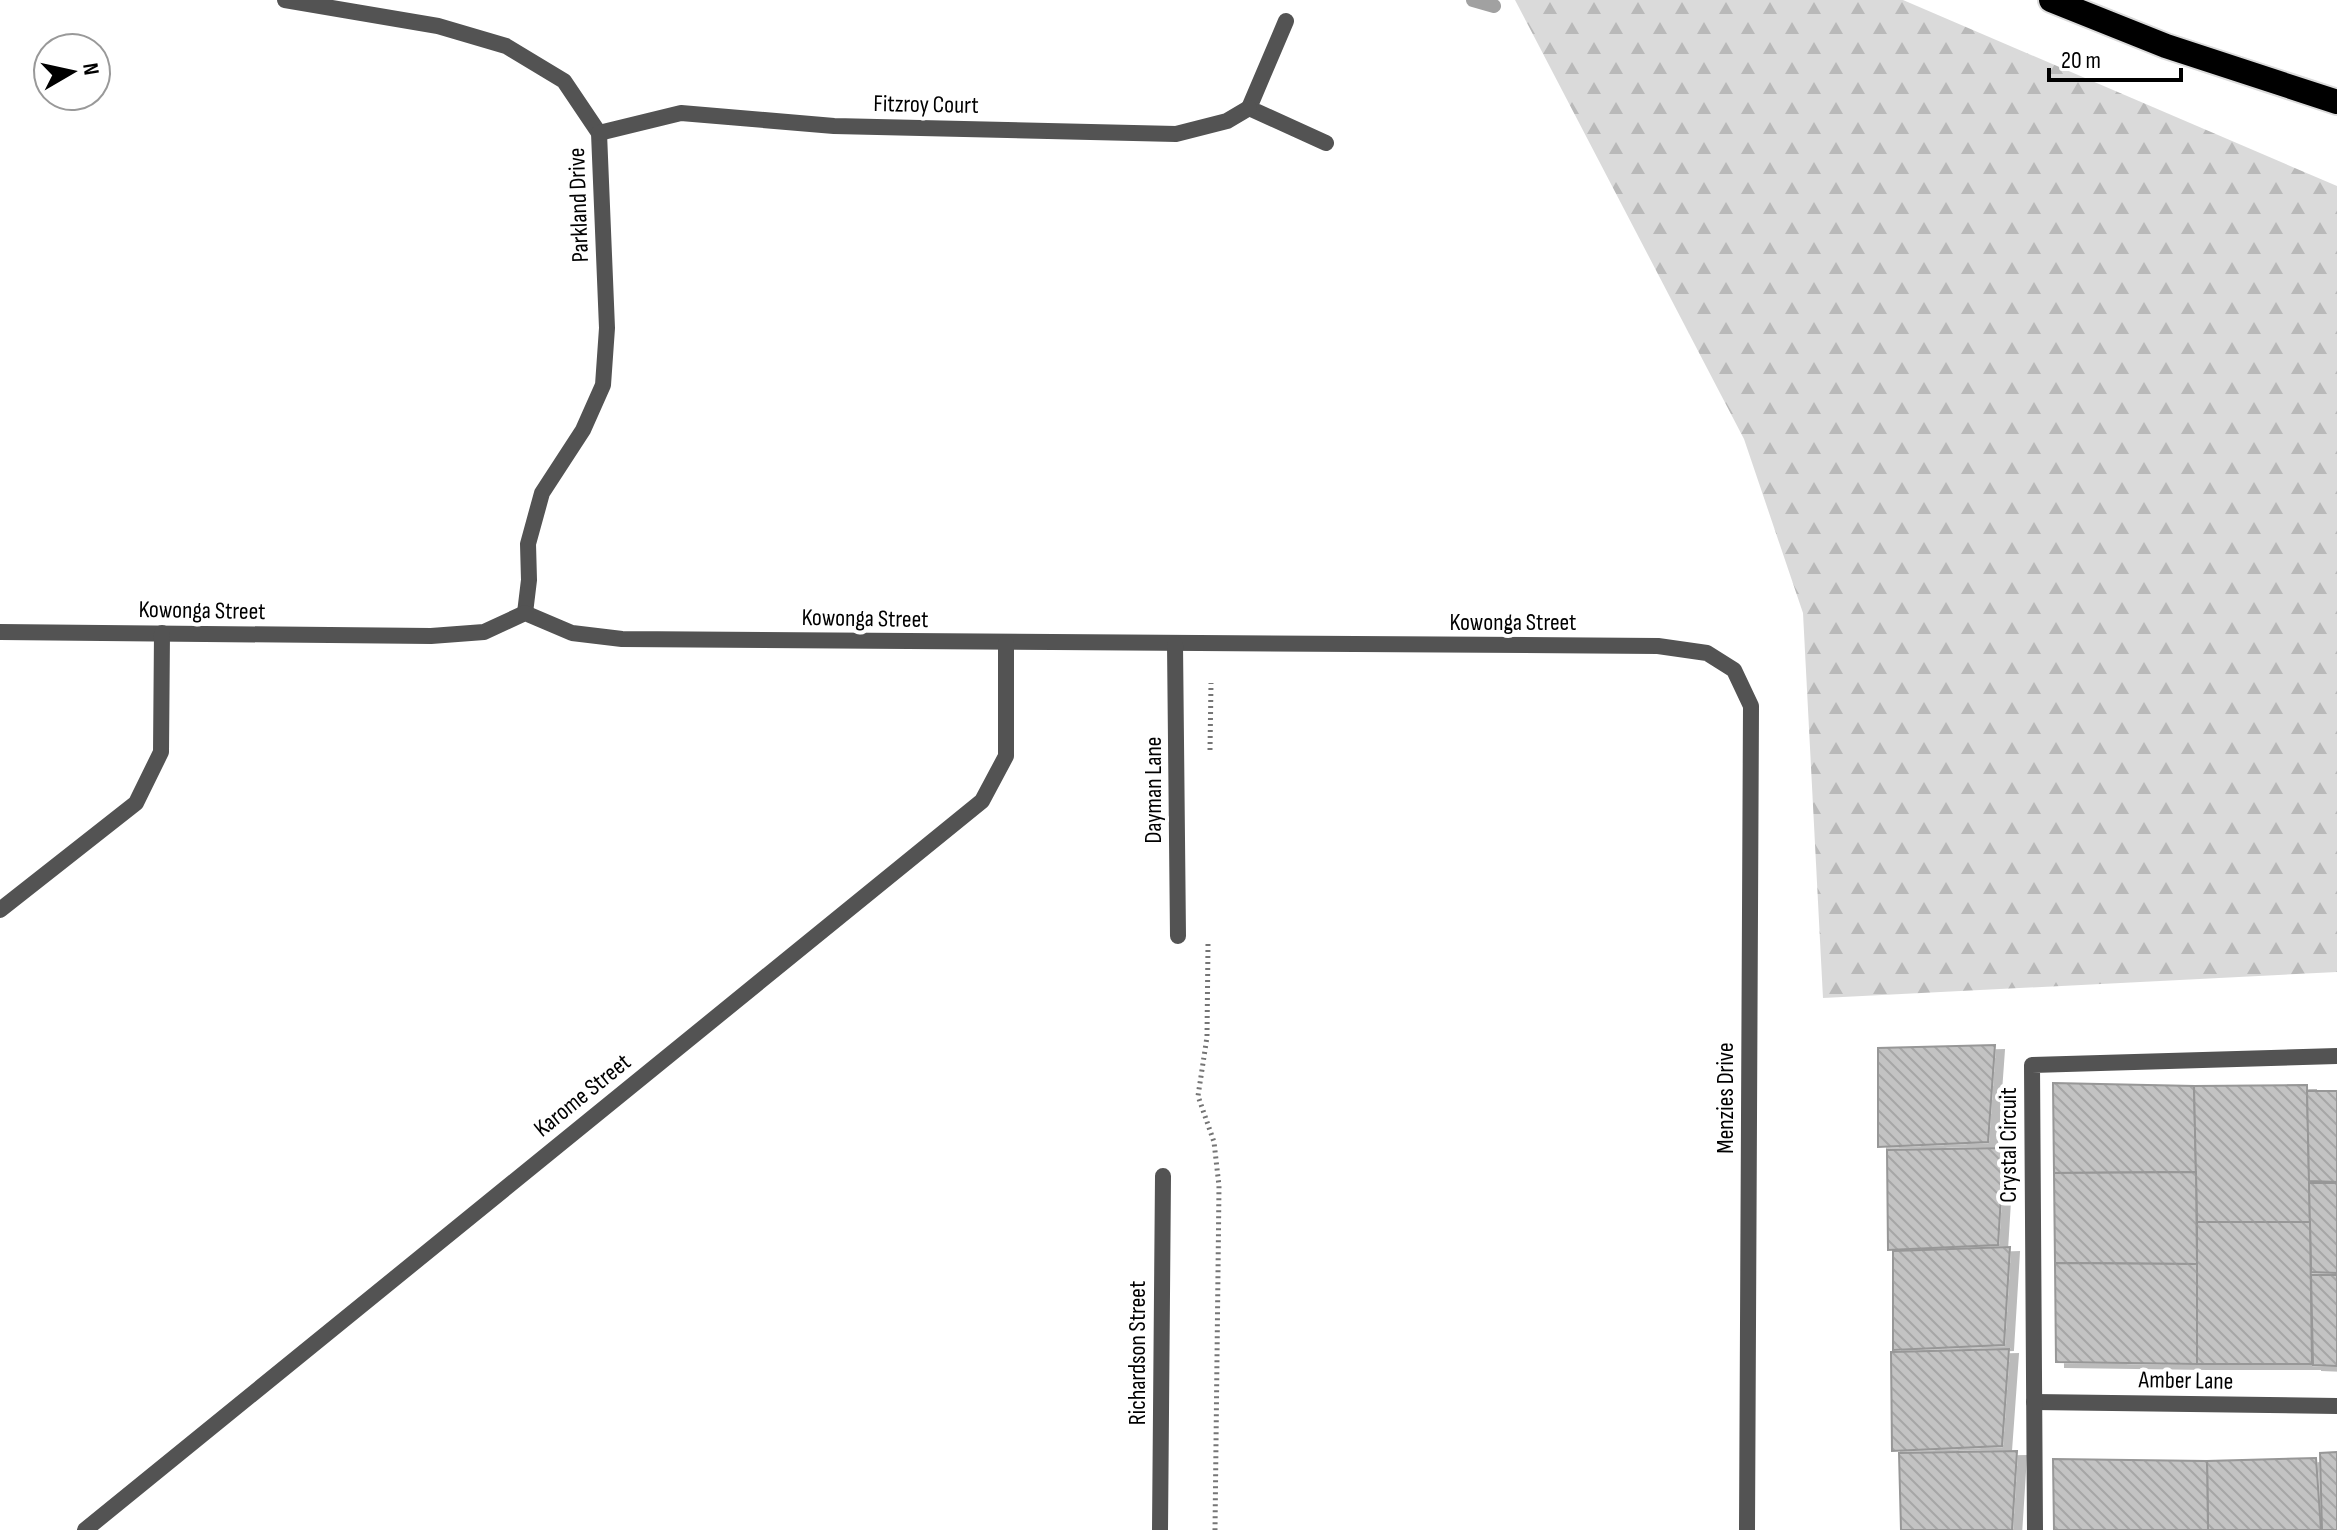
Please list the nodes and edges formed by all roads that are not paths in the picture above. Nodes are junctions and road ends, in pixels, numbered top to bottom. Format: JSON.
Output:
{"nodes":[{"id":1,"x":285,"y":0,"type":"edge"},
{"id":2,"x":2051,"y":0,"type":"edge"},
{"id":3,"x":1286,"y":21,"type":"dead end"},
{"id":4,"x":2337,"y":102,"type":"edge"},
{"id":5,"x":1249,"y":108,"type":"junction"},
{"id":6,"x":599,"y":133,"type":"junction"},
{"id":7,"x":1326,"y":143,"type":"dead end"},
{"id":8,"x":525,"y":613,"type":"junction"},
{"id":9,"x":0,"y":632,"type":"edge"},
{"id":10,"x":162,"y":633,"type":"junction"},
{"id":11,"x":1006,"y":643,"type":"junction"},
{"id":12,"x":1175,"y":644,"type":"junction"},
{"id":13,"x":1734,"y":670,"type":"joint"},
{"id":14,"x":0,"y":910,"type":"edge"},
{"id":15,"x":1178,"y":936,"type":"dead end"},
{"id":16,"x":2337,"y":1056,"type":"edge"},
{"id":17,"x":1163,"y":1176,"type":"dead end"},
{"id":18,"x":2034,"y":1402,"type":"junction"},
{"id":19,"x":2337,"y":1406,"type":"edge"},
{"id":20,"x":85,"y":1530,"type":"edge"},
{"id":21,"x":1160,"y":1530,"type":"edge"},
{"id":22,"x":1747,"y":1530,"type":"edge"},
{"id":23,"x":2035,"y":1530,"type":"edge"}],
"edges":[{"from":1,"to":6,"type":"street","name":"Parkland Drive"},
{"from":2,"to":4,"type":"highway"},
{"from":3,"to":5,"type":"street"},
{"from":5,"to":6,"type":"street","name":"Fitzroy Court"},
{"from":5,"to":7,"type":"street"},
{"from":6,"to":8,"type":"street","name":"Parkland Drive"},
{"from":8,"to":10,"type":"street","name":"Kowonga Street"},
{"from":8,"to":11,"type":"street","name":"Kowonga Street"},
{"from":9,"to":10,"type":"street","name":"Kowonga Street"},
{"from":10,"to":14,"type":"street"},
{"from":11,"to":12,"type":"street","name":"Kowonga Street"},
{"from":11,"to":20,"type":"street","name":"Karome Street"},
{"from":12,"to":13,"type":"street","name":"Kowonga Street"},
{"from":12,"to":15,"type":"street","name":"Dayman Lane"},
{"from":13,"to":22,"type":"street","name":"Menzies Drive"},
{"from":16,"to":18,"type":"street","name":"Crystal Circuit"},
{"from":17,"to":21,"type":"street","name":"Richardson Street"},
{"from":18,"to":19,"type":"street","name":"Amber Lane"},
{"from":18,"to":23,"type":"street","name":"Crystal Circuit"}]}
